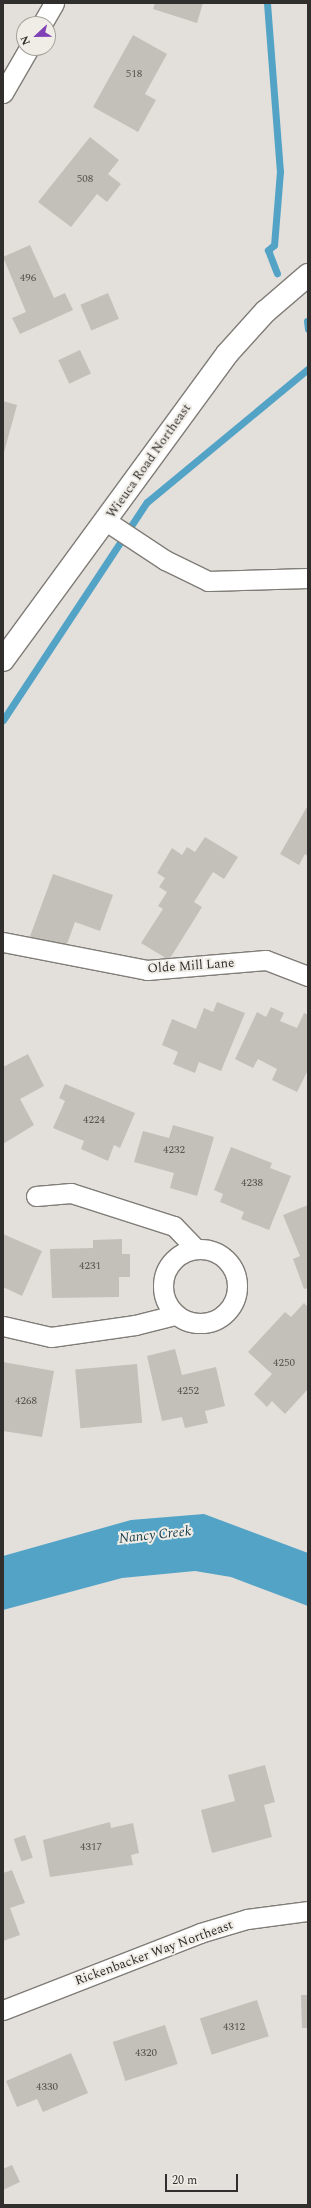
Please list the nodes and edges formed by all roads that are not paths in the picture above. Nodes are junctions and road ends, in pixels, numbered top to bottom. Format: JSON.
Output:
{"nodes":[{"id":1,"x":54,"y":3,"type":"edge"},
{"id":2,"x":47,"y":16,"type":"edge"},
{"id":3,"x":24,"y":56,"type":"edge"},
{"id":4,"x":3,"y":93,"type":"edge"},
{"id":5,"x":308,"y":275,"type":"edge"},
{"id":6,"x":109,"y":523,"type":"junction"},
{"id":7,"x":308,"y":578,"type":"edge"},
{"id":8,"x":3,"y":660,"type":"edge"},
{"id":9,"x":3,"y":942,"type":"edge"},
{"id":10,"x":308,"y":976,"type":"edge"},
{"id":11,"x":36,"y":1196,"type":"dead end"},
{"id":12,"x":196,"y":1249,"type":"junction"},
{"id":13,"x":175,"y":1314,"type":"junction"},
{"id":14,"x":3,"y":1326,"type":"edge"},
{"id":15,"x":308,"y":1911,"type":"edge"},
{"id":16,"x":3,"y":2010,"type":"edge"}],
"edges":[{"from":1,"to":2,"type":"street"},
{"from":3,"to":4,"type":"street"},
{"from":5,"to":6,"type":"street","name":"Wieuca Road Northeast"},
{"from":6,"to":7,"type":"street"},
{"from":6,"to":8,"type":"street","name":"Wieuca Road Northeast"},
{"from":9,"to":10,"type":"street","name":"Olde Mill Lane"},
{"from":11,"to":12,"type":"street"},
{"from":12,"to":13,"type":"street"},
{"from":12,"to":13,"type":"street"},
{"from":13,"to":14,"type":"street"},
{"from":15,"to":16,"type":"street","name":"Rickenbacker Way Northeast"}]}
